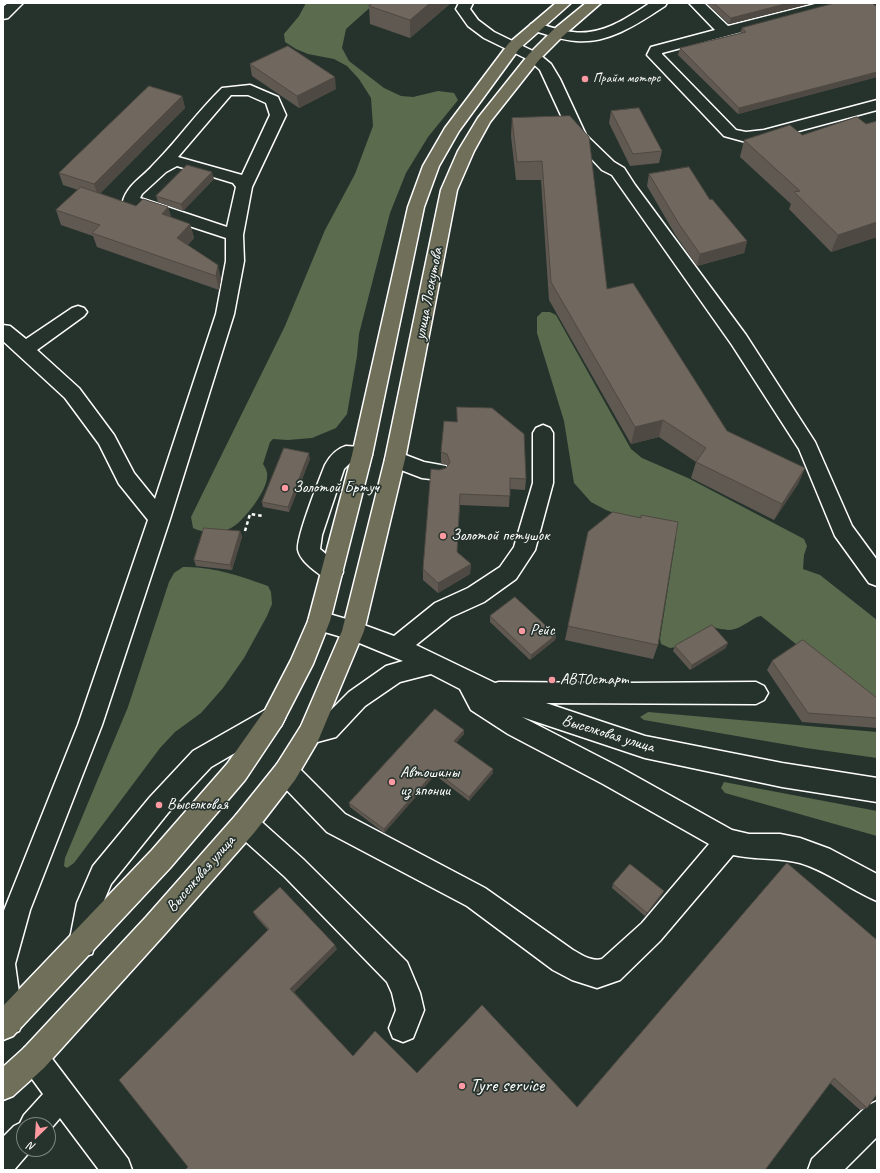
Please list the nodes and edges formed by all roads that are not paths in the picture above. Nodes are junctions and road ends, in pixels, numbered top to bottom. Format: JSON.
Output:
{"nodes":[{"id":1,"x":16,"y":3,"type":"edge"},
{"id":2,"x":466,"y":3,"type":"edge"},
{"id":3,"x":564,"y":3,"type":"edge"},
{"id":4,"x":594,"y":3,"type":"edge"},
{"id":5,"x":660,"y":3,"type":"edge"},
{"id":6,"x":696,"y":3,"type":"edge"},
{"id":7,"x":835,"y":3,"type":"edge"},
{"id":8,"x":3,"y":15,"type":"edge"},
{"id":9,"x":536,"y":27,"type":"junction"},
{"id":10,"x":725,"y":31,"type":"junction"},
{"id":11,"x":558,"y":33,"type":"junction"},
{"id":12,"x":514,"y":46,"type":"junction"},
{"id":13,"x":534,"y":56,"type":"junction"},
{"id":14,"x":877,"y":105,"type":"edge"},
{"id":15,"x":160,"y":168,"type":"junction"},
{"id":16,"x":244,"y":187,"type":"junction"},
{"id":17,"x":234,"y":235,"type":"junction"},
{"id":18,"x":78,"y":312,"type":"dead end"},
{"id":19,"x":3,"y":331,"type":"edge"},
{"id":20,"x":25,"y":349,"type":"junction"},
{"id":21,"x":543,"y":432,"type":"dead end"},
{"id":22,"x":362,"y":455,"type":"junction"},
{"id":23,"x":395,"y":459,"type":"junction"},
{"id":24,"x":439,"y":472,"type":"edge"},
{"id":25,"x":159,"y":519,"type":"junction"},
{"id":26,"x":332,"y":572,"type":"junction"},
{"id":27,"x":877,"y":577,"type":"edge"},
{"id":28,"x":318,"y":621,"type":"junction"},
{"id":29,"x":353,"y":631,"type":"junction"},
{"id":30,"x":397,"y":647,"type":"junction"},
{"id":31,"x":432,"y":664,"type":"junction"},
{"id":32,"x":478,"y":687,"type":"junction"},
{"id":33,"x":756,"y":693,"type":"dead end"},
{"id":34,"x":273,"y":718,"type":"junction"},
{"id":35,"x":310,"y":734,"type":"junction"},
{"id":36,"x":286,"y":772,"type":"junction"},
{"id":37,"x":877,"y":790,"type":"edge"},
{"id":38,"x":245,"y":824,"type":"junction"},
{"id":39,"x":728,"y":841,"type":"junction"},
{"id":40,"x":877,"y":888,"type":"edge"},
{"id":41,"x":82,"y":944,"type":"junction"},
{"id":42,"x":3,"y":960,"type":"edge"},
{"id":43,"x":3,"y":968,"type":"edge"},
{"id":44,"x":6,"y":1023,"type":"edge"},
{"id":45,"x":403,"y":1028,"type":"dead end"},
{"id":46,"x":34,"y":1058,"type":"junction"},
{"id":47,"x":3,"y":1086,"type":"edge"},
{"id":48,"x":61,"y":1096,"type":"junction"},
{"id":49,"x":877,"y":1116,"type":"edge"},
{"id":50,"x":41,"y":1117,"type":"edge"},
{"id":51,"x":16,"y":1145,"type":"edge"},
{"id":52,"x":3,"y":1159,"type":"edge"},
{"id":53,"x":117,"y":1170,"type":"edge"},
{"id":54,"x":823,"y":1170,"type":"edge"}],
"edges":[{"from":1,"to":8,"type":"street"},
{"from":2,"to":12,"type":"street"},
{"from":3,"to":9,"type":"main road","name":"улица Лоскутова"},
{"from":4,"to":11,"type":"main road","name":"улица Лоскутова"},
{"from":5,"to":11,"type":"street"},
{"from":6,"to":10,"type":"street"},
{"from":7,"to":10,"type":"street"},
{"from":9,"to":11,"type":"street"},
{"from":9,"to":12,"type":"main road","name":"улица Лоскутова"},
{"from":10,"to":14,"type":"street"},
{"from":11,"to":13,"type":"main road","name":"улица Лоскутова"},
{"from":12,"to":13,"type":"street"},
{"from":12,"to":22,"type":"main road","name":"улица Лоскутова"},
{"from":13,"to":23,"type":"main road","name":"улица Лоскутова"},
{"from":13,"to":27,"type":"street"},
{"from":15,"to":16,"type":"street"},
{"from":15,"to":16,"type":"street"},
{"from":15,"to":17,"type":"street"},
{"from":16,"to":17,"type":"street"},
{"from":17,"to":25,"type":"street"},
{"from":18,"to":20,"type":"street"},
{"from":19,"to":20,"type":"street"},
{"from":20,"to":25,"type":"street"},
{"from":21,"to":30,"type":"street"},
{"from":22,"to":26,"type":"main road","name":"улица Лоскутова"},
{"from":22,"to":26,"type":"street"},
{"from":23,"to":24,"type":"street"},
{"from":23,"to":29,"type":"main road","name":"улица Лоскутова"},
{"from":25,"to":42,"type":"street"},
{"from":26,"to":28,"type":"main road","name":"улица Лоскутова"},
{"from":28,"to":29,"type":"street","name":"Выселковая улица"},
{"from":28,"to":34,"type":"main road"},
{"from":29,"to":30,"type":"street","name":"Выселковая улица"},
{"from":29,"to":35,"type":"main road","name":"Выселковая улица"},
{"from":30,"to":31,"type":"street","name":"Выселковая улица"},
{"from":31,"to":32,"type":"street","name":"Выселковая улица"},
{"from":31,"to":35,"type":"street"},
{"from":32,"to":33,"type":"street"},
{"from":32,"to":37,"type":"street","name":"Выселковая улица"},
{"from":32,"to":39,"type":"street"},
{"from":34,"to":41,"type":"main road"},
{"from":34,"to":41,"type":"street"},
{"from":35,"to":36,"type":"main road","name":"Выселковая улица"},
{"from":36,"to":38,"type":"main road","name":"Выселковая улица"},
{"from":36,"to":39,"type":"street"},
{"from":38,"to":45,"type":"street"},
{"from":38,"to":46,"type":"main road","name":"Выселковая улица"},
{"from":39,"to":40,"type":"street"},
{"from":41,"to":44,"type":"main road"},
{"from":43,"to":44,"type":"street"},
{"from":46,"to":47,"type":"main road","name":"Выселковая улица"},
{"from":46,"to":48,"type":"street"},
{"from":48,"to":50,"type":"street"},
{"from":48,"to":53,"type":"street"},
{"from":49,"to":54,"type":"street"},
{"from":51,"to":52,"type":"street"}]}
